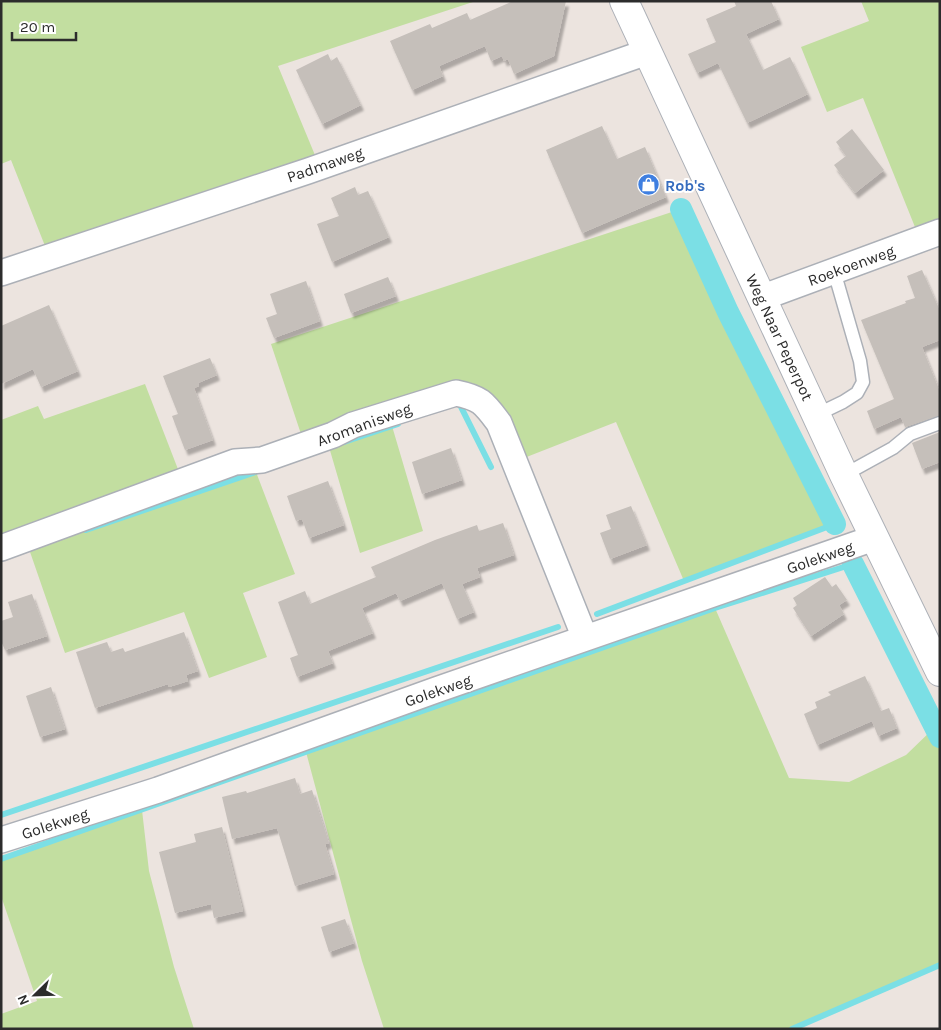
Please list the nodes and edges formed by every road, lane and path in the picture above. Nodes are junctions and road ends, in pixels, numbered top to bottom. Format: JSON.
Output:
{"nodes":[{"id":1,"x":624,"y":1,"type":"edge"},
{"id":2,"x":647,"y":52,"type":"junction"},
{"id":3,"x":940,"y":232,"type":"edge"},
{"id":4,"x":834,"y":271,"type":"junction"},
{"id":5,"x":1,"y":273,"type":"edge"},
{"id":6,"x":761,"y":298,"type":"junction"},
{"id":7,"x":816,"y":414,"type":"junction"},
{"id":8,"x":940,"y":423,"type":"edge"},
{"id":9,"x":844,"y":475,"type":"junction"},
{"id":10,"x":874,"y":538,"type":"junction"},
{"id":11,"x":1,"y":548,"type":"edge"},
{"id":12,"x":585,"y":638,"type":"junction"},
{"id":13,"x":940,"y":672,"type":"edge"},
{"id":14,"x":1,"y":840,"type":"edge"}],
"edges":[{"from":1,"to":2,"type":"street","name":"Weg Naar Peperpot"},
{"from":2,"to":5,"type":"street","name":"Padmaweg"},
{"from":2,"to":6,"type":"street","name":"Weg Naar Peperpot"},
{"from":3,"to":4,"type":"street","name":"Roekoenweg"},
{"from":4,"to":6,"type":"street","name":"Roekoenweg"},
{"from":4,"to":7,"type":"lane"},
{"from":6,"to":7,"type":"street","name":"Weg Naar Peperpot"},
{"from":7,"to":9,"type":"street","name":"Weg Naar Peperpot"},
{"from":8,"to":9,"type":"lane"},
{"from":9,"to":10,"type":"street","name":"Weg Naar Peperpot"},
{"from":10,"to":12,"type":"street","name":"Golekweg"},
{"from":10,"to":13,"type":"street","name":"Weg Naar Peperpot"},
{"from":11,"to":12,"type":"street","name":"Aromanisweg"},
{"from":12,"to":14,"type":"street","name":"Golekweg"}]}
